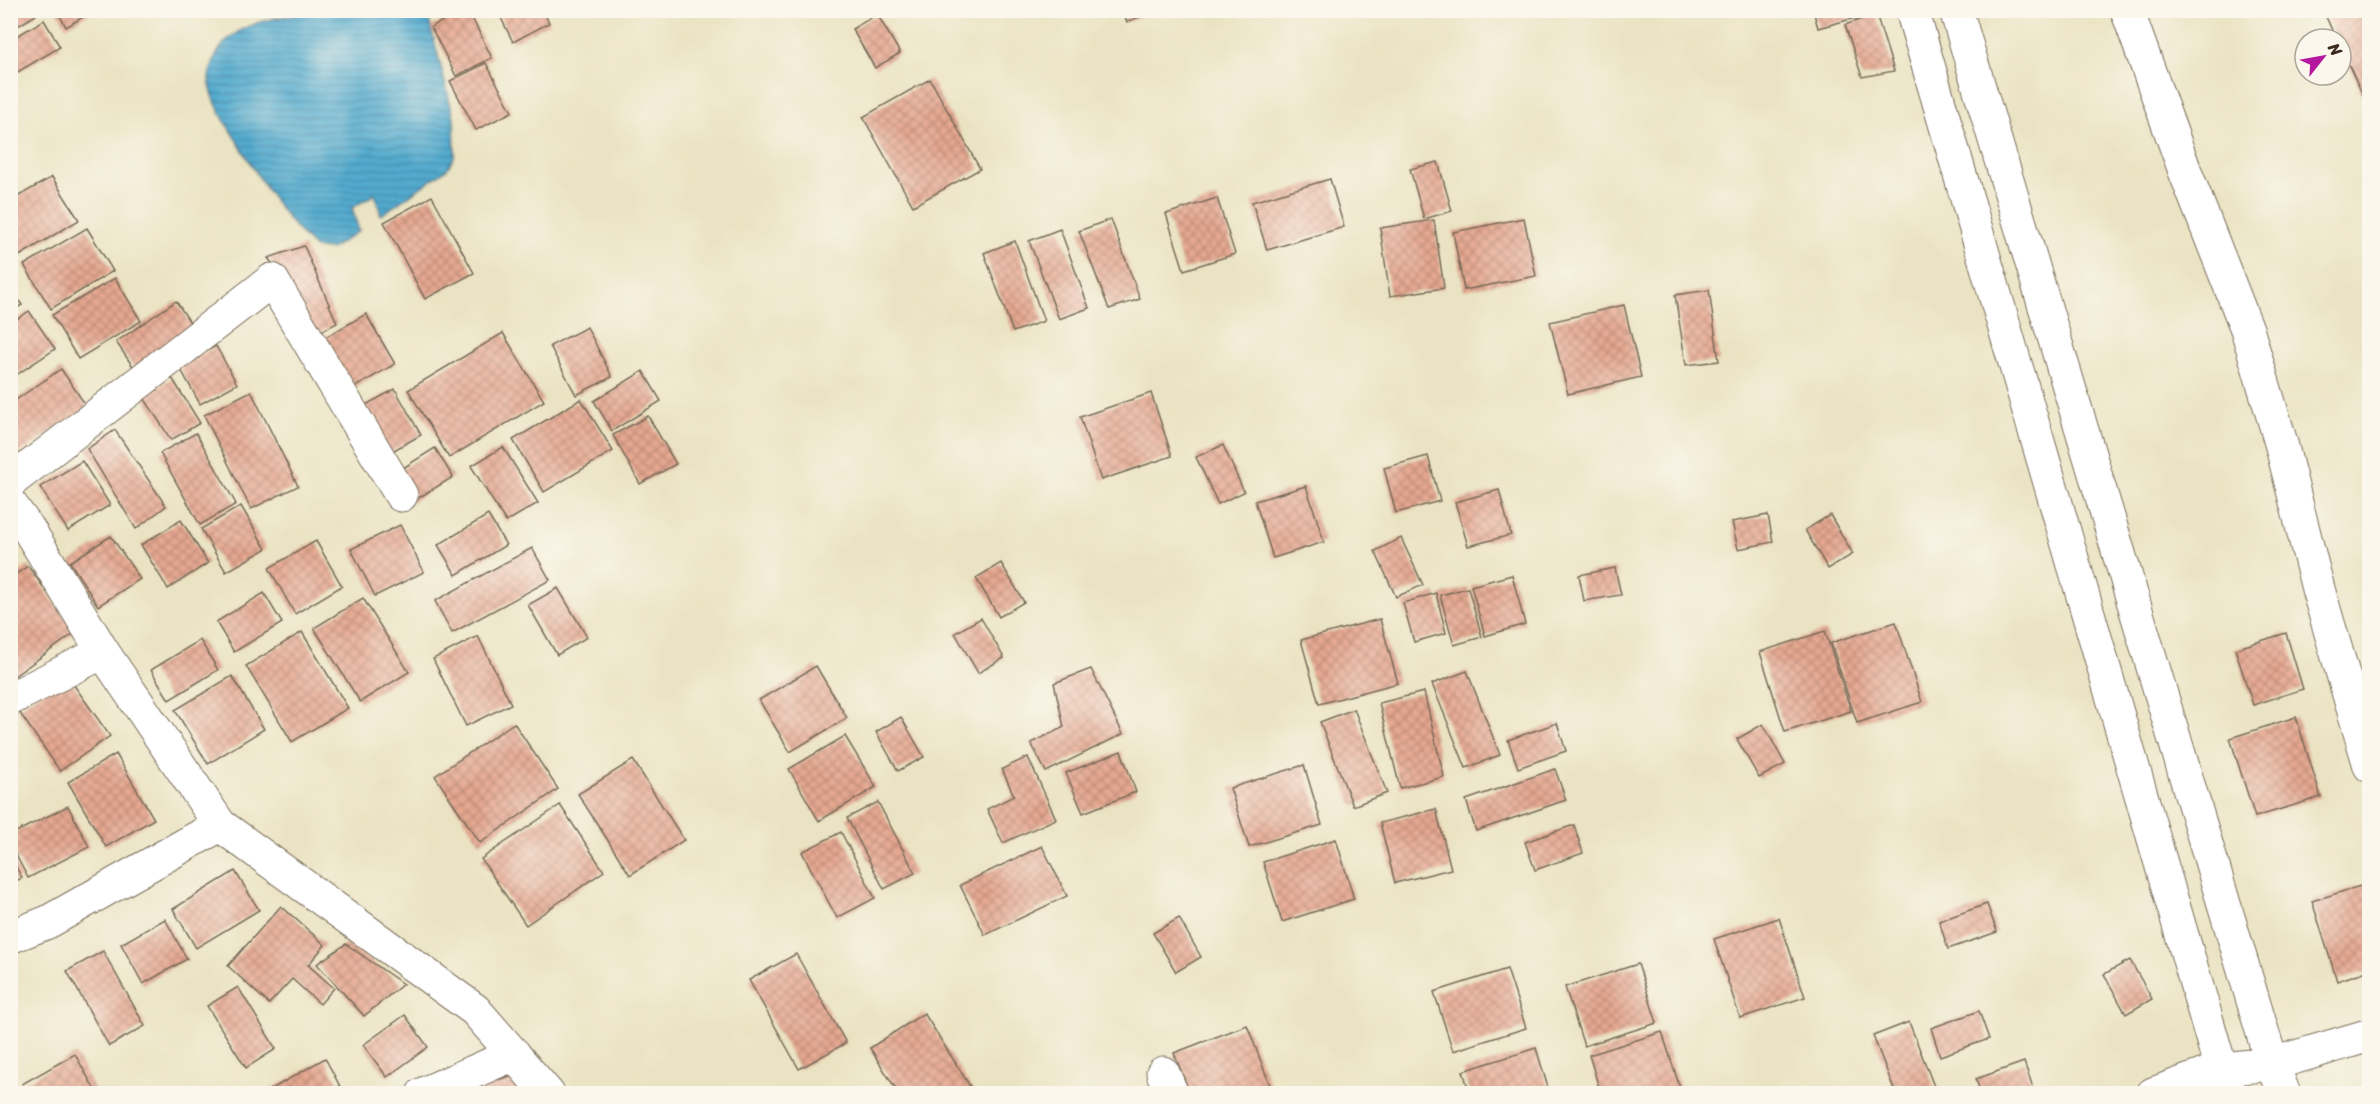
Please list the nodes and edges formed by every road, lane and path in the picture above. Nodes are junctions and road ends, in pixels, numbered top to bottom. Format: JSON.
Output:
{"nodes":[{"id":1,"x":1912,"y":10,"type":"edge"},
{"id":2,"x":1956,"y":10,"type":"edge"},
{"id":3,"x":2127,"y":10,"type":"edge"},
{"id":4,"x":10,"y":482,"type":"edge"},
{"id":5,"x":401,"y":495,"type":"dead end"},
{"id":6,"x":10,"y":504,"type":"edge"},
{"id":7,"x":103,"y":652,"type":"junction"},
{"id":8,"x":10,"y":699,"type":"edge"},
{"id":9,"x":2370,"y":766,"type":"edge"},
{"id":10,"x":220,"y":825,"type":"junction"},
{"id":11,"x":10,"y":937,"type":"edge"},
{"id":12,"x":2370,"y":1035,"type":"edge"},
{"id":13,"x":514,"y":1054,"type":"junction"},
{"id":14,"x":2278,"y":1079,"type":"edge"},
{"id":15,"x":2226,"y":1082,"type":"edge"},
{"id":16,"x":423,"y":1094,"type":"edge"},
{"id":17,"x":548,"y":1094,"type":"edge"},
{"id":18,"x":2154,"y":1094,"type":"edge"}],
"edges":[{"from":1,"to":15,"type":"street"},
{"from":2,"to":14,"type":"street"},
{"from":3,"to":9,"type":"street"},
{"from":4,"to":5,"type":"street"},
{"from":6,"to":7,"type":"street"},
{"from":7,"to":8,"type":"street"},
{"from":7,"to":10,"type":"street"},
{"from":10,"to":11,"type":"street"},
{"from":10,"to":13,"type":"street"},
{"from":12,"to":14,"type":"street"},
{"from":13,"to":16,"type":"street"},
{"from":13,"to":17,"type":"street"},
{"from":14,"to":15,"type":"street"},
{"from":15,"to":18,"type":"street"}]}
